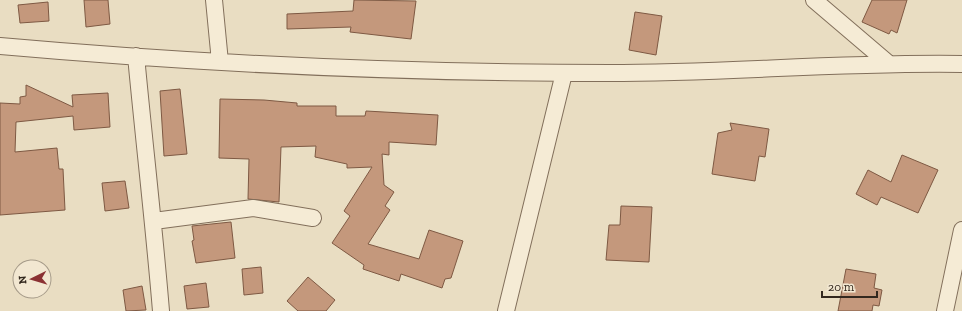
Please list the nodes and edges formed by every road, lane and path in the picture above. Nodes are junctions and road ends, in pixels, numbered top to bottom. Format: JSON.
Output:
{"nodes":[{"id":1,"x":214,"y":0,"type":"edge"},
{"id":2,"x":814,"y":0,"type":"edge"},
{"id":3,"x":0,"y":46,"type":"edge"},
{"id":4,"x":136,"y":56,"type":"junction"},
{"id":5,"x":220,"y":62,"type":"junction"},
{"id":6,"x":888,"y":63,"type":"junction"},
{"id":7,"x":962,"y":64,"type":"edge"},
{"id":8,"x":564,"y":73,"type":"junction"},
{"id":9,"x":313,"y":218,"type":"dead end"},
{"id":10,"x":154,"y":221,"type":"junction"},
{"id":11,"x":962,"y":230,"type":"edge"},
{"id":12,"x":161,"y":311,"type":"edge"},
{"id":13,"x":506,"y":311,"type":"edge"},
{"id":14,"x":945,"y":311,"type":"edge"}],
"edges":[{"from":1,"to":5,"type":"street"},
{"from":2,"to":6,"type":"street"},
{"from":3,"to":4,"type":"street"},
{"from":4,"to":5,"type":"street"},
{"from":4,"to":10,"type":"street"},
{"from":5,"to":8,"type":"street"},
{"from":6,"to":7,"type":"street"},
{"from":6,"to":8,"type":"street"},
{"from":8,"to":13,"type":"street"},
{"from":9,"to":10,"type":"street"},
{"from":10,"to":12,"type":"street"},
{"from":11,"to":14,"type":"street"}]}
